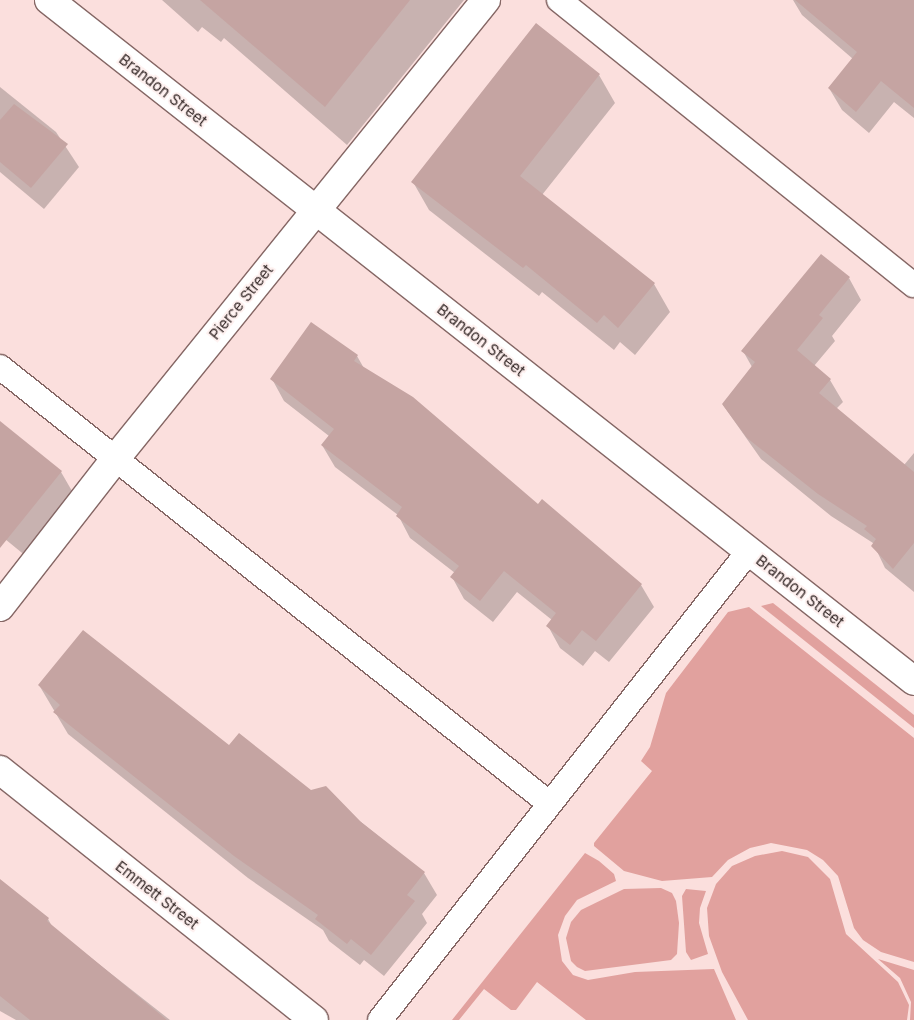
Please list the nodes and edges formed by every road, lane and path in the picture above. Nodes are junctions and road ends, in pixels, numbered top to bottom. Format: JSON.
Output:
{"nodes":[{"id":1,"x":49,"y":0,"type":"edge"},
{"id":2,"x":486,"y":0,"type":"edge"},
{"id":3,"x":559,"y":0,"type":"edge"},
{"id":4,"x":315,"y":210,"type":"junction"},
{"id":5,"x":914,"y":284,"type":"edge"},
{"id":6,"x":0,"y":366,"type":"edge"},
{"id":7,"x":116,"y":458,"type":"junction"},
{"id":8,"x":749,"y":551,"type":"junction"},
{"id":9,"x":0,"y":607,"type":"edge"},
{"id":10,"x":914,"y":681,"type":"edge"},
{"id":11,"x":0,"y":770,"type":"edge"},
{"id":12,"x":550,"y":804,"type":"junction"},
{"id":13,"x":314,"y":1020,"type":"edge"},
{"id":14,"x":380,"y":1020,"type":"edge"}],
"edges":[{"from":1,"to":4,"type":"street","name":"Brandon Street"},
{"from":2,"to":4,"type":"street","name":"Pierce Street"},
{"from":3,"to":5,"type":"lane"},
{"from":4,"to":7,"type":"street","name":"Pierce Street"},
{"from":4,"to":8,"type":"street","name":"Brandon Street"},
{"from":6,"to":7,"type":"lane"},
{"from":7,"to":9,"type":"street","name":"Pierce Street"},
{"from":7,"to":12,"type":"lane"},
{"from":8,"to":10,"type":"street","name":"Brandon Street"},
{"from":8,"to":12,"type":"lane"},
{"from":11,"to":13,"type":"street","name":"Emmett Street"},
{"from":12,"to":14,"type":"lane"}]}
